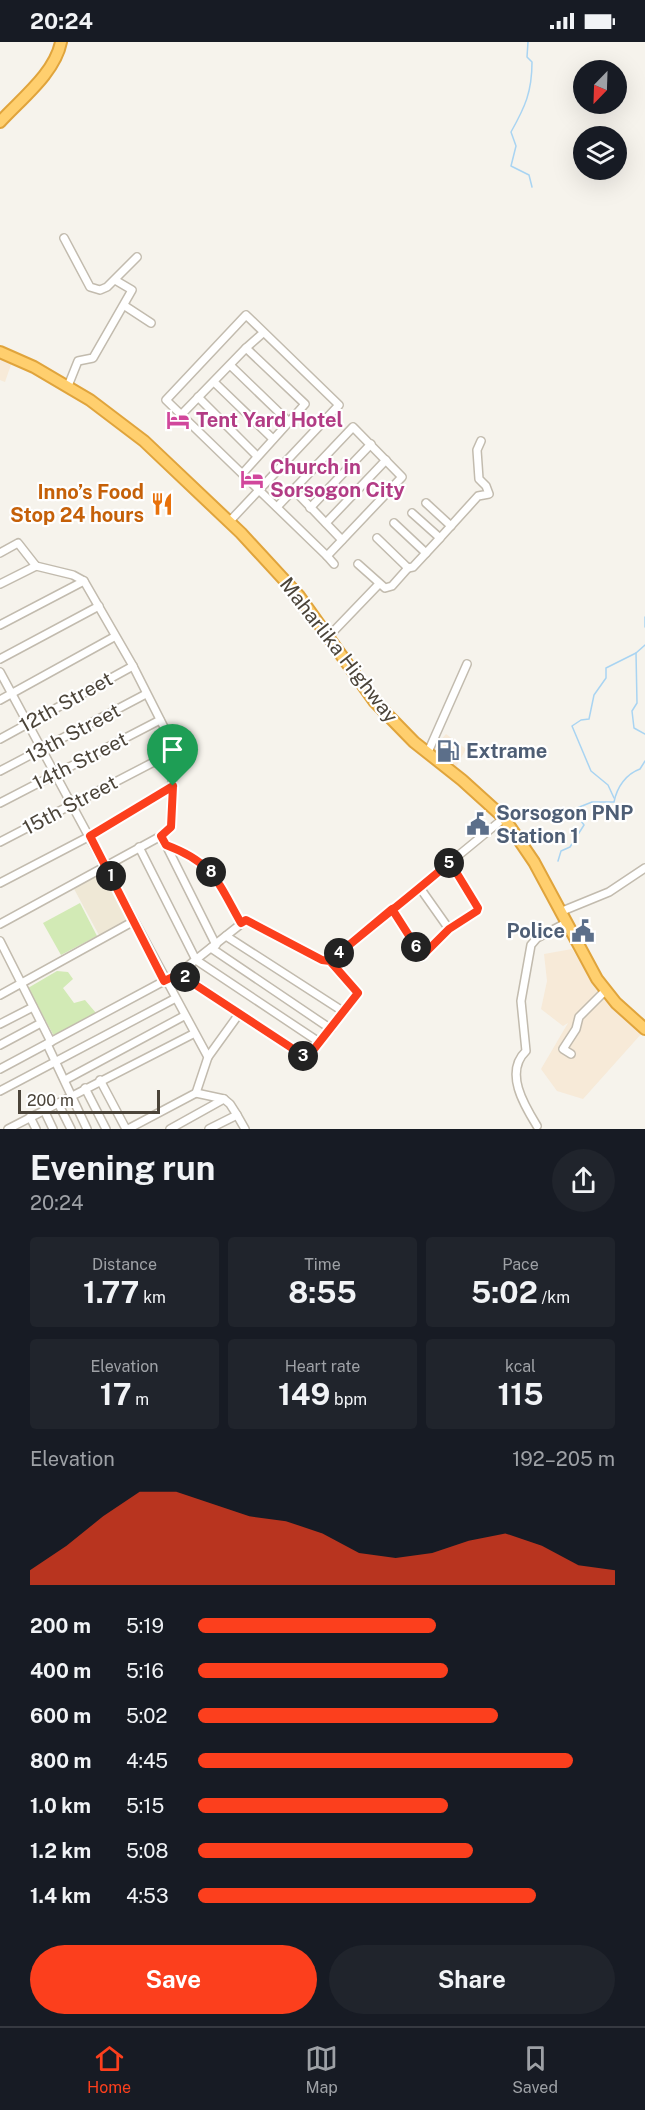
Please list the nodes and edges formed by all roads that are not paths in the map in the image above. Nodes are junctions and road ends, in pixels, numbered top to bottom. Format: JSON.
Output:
{"nodes":[{"id":1,"x":56,"y":42,"type":"edge"},
{"id":2,"x":61,"y":42,"type":"edge"},
{"id":3,"x":0,"y":114,"type":"edge"},
{"id":4,"x":0,"y":122,"type":"edge"},
{"id":5,"x":64,"y":238,"type":"dead end"},
{"id":6,"x":137,"y":257,"type":"dead end"},
{"id":7,"x":115,"y":280,"type":"junction"},
{"id":8,"x":125,"y":306,"type":"junction"},
{"id":9,"x":151,"y":323,"type":"dead end"},
{"id":10,"x":263,"y":333,"type":"junction"},
{"id":11,"x":246,"y":348,"type":"junction"},
{"id":12,"x":0,"y":352,"type":"edge"},
{"id":13,"x":230,"y":365,"type":"junction"},
{"id":14,"x":214,"y":382,"type":"junction"},
{"id":15,"x":68,"y":386,"type":"junction"},
{"id":16,"x":198,"y":396,"type":"junction"},
{"id":17,"x":181,"y":415,"type":"junction"},
{"id":18,"x":290,"y":422,"type":"junction"},
{"id":19,"x":273,"y":439,"type":"junction"},
{"id":20,"x":481,"y":441,"type":"dead end"},
{"id":21,"x":370,"y":444,"type":"junction"},
{"id":22,"x":257,"y":456,"type":"junction"},
{"id":23,"x":386,"y":460,"type":"junction"},
{"id":24,"x":243,"y":473,"type":"junction"},
{"id":25,"x":293,"y":489,"type":"junction"},
{"id":26,"x":258,"y":490,"type":"junction"},
{"id":27,"x":426,"y":503,"type":"dead end"},
{"id":28,"x":277,"y":507,"type":"junction"},
{"id":29,"x":310,"y":508,"type":"junction"},
{"id":30,"x":412,"y":513,"type":"dead end"},
{"id":31,"x":229,"y":522,"type":"junction"},
{"id":32,"x":326,"y":523,"type":"junction"},
{"id":33,"x":394,"y":523,"type":"dead end"},
{"id":34,"x":451,"y":525,"type":"junction"},
{"id":35,"x":377,"y":538,"type":"dead end"},
{"id":36,"x":440,"y":538,"type":"junction"},
{"id":37,"x":342,"y":540,"type":"junction"},
{"id":38,"x":0,"y":553,"type":"edge"},
{"id":39,"x":426,"y":553,"type":"junction"},
{"id":40,"x":327,"y":556,"type":"junction"},
{"id":41,"x":334,"y":564,"type":"dead end"},
{"id":42,"x":358,"y":564,"type":"dead end"},
{"id":43,"x":36,"y":566,"type":"junction"},
{"id":44,"x":408,"y":568,"type":"junction"},
{"id":45,"x":84,"y":581,"type":"junction"},
{"id":46,"x":0,"y":584,"type":"edge"},
{"id":47,"x":378,"y":585,"type":"junction"},
{"id":48,"x":99,"y":606,"type":"junction"},
{"id":49,"x":0,"y":625,"type":"edge"},
{"id":50,"x":114,"y":637,"type":"junction"},
{"id":51,"x":328,"y":638,"type":"junction"},
{"id":52,"x":0,"y":659,"type":"edge"},
{"id":53,"x":466,"y":664,"type":"dead end"},
{"id":54,"x":133,"y":666,"type":"junction"},
{"id":55,"x":0,"y":672,"type":"edge"},
{"id":56,"x":12,"y":693,"type":"junction"},
{"id":57,"x":146,"y":694,"type":"junction"},
{"id":58,"x":0,"y":700,"type":"edge"},
{"id":59,"x":160,"y":720,"type":"junction"},
{"id":60,"x":28,"y":724,"type":"junction"},
{"id":61,"x":0,"y":739,"type":"edge"},
{"id":62,"x":42,"y":749,"type":"junction"},
{"id":63,"x":173,"y":752,"type":"junction"},
{"id":64,"x":428,"y":753,"type":"junction"},
{"id":65,"x":0,"y":771,"type":"edge"},
{"id":66,"x":55,"y":774,"type":"junction"},
{"id":67,"x":173,"y":786,"type":"junction"},
{"id":68,"x":0,"y":802,"type":"edge"},
{"id":69,"x":72,"y":804,"type":"junction"},
{"id":70,"x":504,"y":818,"type":"junction"},
{"id":71,"x":90,"y":836,"type":"junction"},
{"id":72,"x":161,"y":836,"type":"junction"},
{"id":73,"x":0,"y":842,"type":"edge"},
{"id":74,"x":166,"y":845,"type":"junction"},
{"id":75,"x":139,"y":847,"type":"junction"},
{"id":76,"x":450,"y":862,"type":"junction"},
{"id":77,"x":106,"y":866,"type":"junction"},
{"id":78,"x":645,"y":868,"type":"edge"},
{"id":79,"x":0,"y":883,"type":"edge"},
{"id":80,"x":420,"y":888,"type":"junction"},
{"id":81,"x":392,"y":909,"type":"junction"},
{"id":82,"x":560,"y":912,"type":"junction"},
{"id":83,"x":134,"y":921,"type":"junction"},
{"id":84,"x":241,"y":923,"type":"junction"},
{"id":85,"x":566,"y":923,"type":"junction"},
{"id":86,"x":0,"y":924,"type":"edge"},
{"id":87,"x":449,"y":929,"type":"junction"},
{"id":88,"x":226,"y":936,"type":"junction"},
{"id":89,"x":0,"y":941,"type":"edge"},
{"id":90,"x":213,"y":946,"type":"junction"},
{"id":91,"x":196,"y":960,"type":"junction"},
{"id":92,"x":330,"y":961,"type":"junction"},
{"id":93,"x":179,"y":974,"type":"junction"},
{"id":94,"x":164,"y":981,"type":"junction"},
{"id":95,"x":21,"y":984,"type":"junction"},
{"id":96,"x":605,"y":992,"type":"junction"},
{"id":97,"x":0,"y":995,"type":"edge"},
{"id":98,"x":174,"y":999,"type":"junction"},
{"id":99,"x":33,"y":1007,"type":"junction"},
{"id":100,"x":344,"y":1012,"type":"junction"},
{"id":101,"x":239,"y":1014,"type":"junction"},
{"id":102,"x":184,"y":1017,"type":"junction"},
{"id":103,"x":41,"y":1023,"type":"junction"},
{"id":104,"x":0,"y":1024,"type":"edge"},
{"id":105,"x":331,"y":1029,"type":"junction"},
{"id":106,"x":645,"y":1029,"type":"edge"},
{"id":107,"x":194,"y":1034,"type":"junction"},
{"id":108,"x":319,"y":1042,"type":"junction"},
{"id":109,"x":49,"y":1043,"type":"junction"},
{"id":110,"x":0,"y":1045,"type":"edge"},
{"id":111,"x":571,"y":1054,"type":"dead end"},
{"id":112,"x":208,"y":1057,"type":"junction"},
{"id":113,"x":57,"y":1062,"type":"junction"},
{"id":114,"x":0,"y":1069,"type":"edge"},
{"id":115,"x":65,"y":1080,"type":"junction"},
{"id":116,"x":100,"y":1080,"type":"junction"},
{"id":117,"x":86,"y":1088,"type":"junction"},
{"id":118,"x":0,"y":1091,"type":"edge"},
{"id":119,"x":196,"y":1093,"type":"junction"},
{"id":120,"x":72,"y":1095,"type":"junction"},
{"id":121,"x":224,"y":1100,"type":"junction"},
{"id":122,"x":58,"y":1103,"type":"junction"},
{"id":123,"x":44,"y":1110,"type":"junction"},
{"id":124,"x":237,"y":1116,"type":"junction"},
{"id":125,"x":30,"y":1117,"type":"junction"},
{"id":126,"x":224,"y":1126,"type":"edge"},
{"id":127,"x":537,"y":1126,"type":"dead end"},
{"id":128,"x":18,"y":1127,"type":"edge"},
{"id":129,"x":8,"y":1129,"type":"edge"},
{"id":130,"x":36,"y":1129,"type":"edge"},
{"id":131,"x":53,"y":1129,"type":"edge"},
{"id":132,"x":71,"y":1129,"type":"edge"},
{"id":133,"x":87,"y":1129,"type":"edge"},
{"id":134,"x":106,"y":1129,"type":"edge"},
{"id":135,"x":127,"y":1129,"type":"edge"},
{"id":136,"x":170,"y":1129,"type":"edge"},
{"id":137,"x":209,"y":1129,"type":"edge"},
{"id":138,"x":245,"y":1129,"type":"edge"}],
"edges":[{"from":1,"to":3,"type":"highway"},
{"from":2,"to":4,"type":"highway"},
{"from":5,"to":7,"type":"street"},
{"from":6,"to":7,"type":"street"},
{"from":7,"to":8,"type":"street"},
{"from":8,"to":9,"type":"street"},
{"from":8,"to":15,"type":"street"},
{"from":10,"to":11,"type":"street"},
{"from":10,"to":17,"type":"street"},
{"from":10,"to":26,"type":"street"},
{"from":11,"to":13,"type":"street"},
{"from":11,"to":18,"type":"street"},
{"from":12,"to":15,"type":"highway","name":"Maharlika Highway"},
{"from":13,"to":14,"type":"street"},
{"from":13,"to":18,"type":"street"},
{"from":14,"to":16,"type":"street"},
{"from":14,"to":19,"type":"street"},
{"from":15,"to":31,"type":"highway","name":"Maharlika Highway"},
{"from":16,"to":17,"type":"street"},
{"from":16,"to":22,"type":"street"},
{"from":17,"to":24,"type":"street"},
{"from":18,"to":19,"type":"street"},
{"from":19,"to":22,"type":"street"},
{"from":20,"to":34,"type":"street"},
{"from":21,"to":23,"type":"street"},
{"from":21,"to":25,"type":"street"},
{"from":21,"to":29,"type":"street"},
{"from":22,"to":24,"type":"street"},
{"from":23,"to":32,"type":"street"},
{"from":23,"to":37,"type":"street"},
{"from":24,"to":26,"type":"street"},
{"from":25,"to":28,"type":"street"},
{"from":25,"to":29,"type":"street"},
{"from":26,"to":28,"type":"street"},
{"from":26,"to":31,"type":"street"},
{"from":27,"to":34,"type":"street"},
{"from":28,"to":40,"type":"street"},
{"from":29,"to":32,"type":"street"},
{"from":30,"to":36,"type":"street"},
{"from":31,"to":51,"type":"highway","name":"Maharlika Highway"},
{"from":32,"to":37,"type":"street"},
{"from":33,"to":39,"type":"street"},
{"from":34,"to":36,"type":"street"},
{"from":35,"to":44,"type":"street"},
{"from":36,"to":39,"type":"street"},
{"from":37,"to":40,"type":"street"},
{"from":38,"to":43,"type":"street"},
{"from":39,"to":44,"type":"street"},
{"from":40,"to":41,"type":"street"},
{"from":42,"to":47,"type":"street"},
{"from":43,"to":45,"type":"street"},
{"from":43,"to":46,"type":"street"},
{"from":44,"to":47,"type":"street"},
{"from":45,"to":48,"type":"street"},
{"from":45,"to":49,"type":"street"},
{"from":47,"to":51,"type":"street"},
{"from":48,"to":50,"type":"street"},
{"from":48,"to":52,"type":"street"},
{"from":50,"to":54,"type":"street"},
{"from":50,"to":56,"type":"street"},
{"from":51,"to":64,"type":"highway","name":"Maharlika Highway"},
{"from":53,"to":64,"type":"street"},
{"from":54,"to":57,"type":"street"},
{"from":54,"to":60,"type":"street","name":"12th Street"},
{"from":55,"to":56,"type":"street"},
{"from":56,"to":58,"type":"street"},
{"from":56,"to":60,"type":"street"},
{"from":57,"to":59,"type":"street"},
{"from":57,"to":62,"type":"street","name":"13th Street"},
{"from":59,"to":63,"type":"street"},
{"from":59,"to":66,"type":"street","name":"14th Street"},
{"from":60,"to":61,"type":"street","name":"12th Street"},
{"from":60,"to":62,"type":"street"},
{"from":62,"to":65,"type":"street","name":"13th Street"},
{"from":62,"to":66,"type":"street"},
{"from":63,"to":67,"type":"street"},
{"from":63,"to":69,"type":"street","name":"15th Street"},
{"from":64,"to":70,"type":"highway","name":"Maharlika Highway"},
{"from":66,"to":68,"type":"street","name":"14th Street"},
{"from":66,"to":69,"type":"street"},
{"from":67,"to":71,"type":"street"},
{"from":67,"to":72,"type":"street"},
{"from":69,"to":71,"type":"street"},
{"from":69,"to":73,"type":"street","name":"15th Street"},
{"from":70,"to":76,"type":"street"},
{"from":70,"to":82,"type":"highway","name":"Maharlika Highway"},
{"from":71,"to":77,"type":"street"},
{"from":71,"to":79,"type":"street"},
{"from":72,"to":74,"type":"street"},
{"from":72,"to":75,"type":"street"},
{"from":74,"to":84,"type":"street"},
{"from":74,"to":90,"type":"street"},
{"from":75,"to":77,"type":"street"},
{"from":75,"to":91,"type":"street"},
{"from":76,"to":80,"type":"street"},
{"from":76,"to":87,"type":"street"},
{"from":77,"to":83,"type":"street"},
{"from":77,"to":86,"type":"street"},
{"from":78,"to":82,"type":"street"},
{"from":80,"to":81,"type":"street"},
{"from":80,"to":87,"type":"street"},
{"from":81,"to":87,"type":"street"},
{"from":81,"to":92,"type":"street"},
{"from":82,"to":85,"type":"highway","name":"Maharlika Highway"},
{"from":83,"to":94,"type":"street"},
{"from":83,"to":95,"type":"street"},
{"from":84,"to":88,"type":"street"},
{"from":84,"to":92,"type":"street"},
{"from":85,"to":96,"type":"highway","name":"Maharlika Highway"},
{"from":85,"to":127,"type":"street"},
{"from":88,"to":90,"type":"street"},
{"from":88,"to":100,"type":"street"},
{"from":89,"to":95,"type":"street"},
{"from":90,"to":91,"type":"street"},
{"from":90,"to":105,"type":"street"},
{"from":91,"to":93,"type":"street"},
{"from":91,"to":108,"type":"street"},
{"from":92,"to":100,"type":"street"},
{"from":93,"to":94,"type":"street"},
{"from":93,"to":101,"type":"street"},
{"from":94,"to":98,"type":"street"},
{"from":94,"to":109,"type":"street"},
{"from":95,"to":97,"type":"street"},
{"from":95,"to":99,"type":"street"},
{"from":96,"to":106,"type":"highway","name":"Maharlika Highway"},
{"from":96,"to":111,"type":"street"},
{"from":98,"to":102,"type":"street"},
{"from":98,"to":113,"type":"street"},
{"from":99,"to":103,"type":"street"},
{"from":99,"to":104,"type":"street"},
{"from":100,"to":105,"type":"street"},
{"from":101,"to":108,"type":"street"},
{"from":101,"to":112,"type":"street"},
{"from":102,"to":107,"type":"street"},
{"from":102,"to":115,"type":"street"},
{"from":103,"to":109,"type":"street"},
{"from":103,"to":110,"type":"street"},
{"from":105,"to":108,"type":"street"},
{"from":107,"to":112,"type":"street"},
{"from":107,"to":116,"type":"street"},
{"from":109,"to":113,"type":"street"},
{"from":109,"to":114,"type":"street"},
{"from":112,"to":119,"type":"street"},
{"from":113,"to":115,"type":"street"},
{"from":113,"to":118,"type":"street"},
{"from":115,"to":120,"type":"street"},
{"from":116,"to":117,"type":"street"},
{"from":116,"to":135,"type":"street"},
{"from":117,"to":120,"type":"street"},
{"from":117,"to":134,"type":"street"},
{"from":119,"to":121,"type":"street"},
{"from":119,"to":135,"type":"street"},
{"from":120,"to":122,"type":"street"},
{"from":120,"to":133,"type":"street"},
{"from":121,"to":124,"type":"street"},
{"from":121,"to":136,"type":"street"},
{"from":122,"to":123,"type":"street"},
{"from":122,"to":132,"type":"street"},
{"from":123,"to":125,"type":"street"},
{"from":123,"to":131,"type":"street"},
{"from":124,"to":126,"type":"street"},
{"from":124,"to":138,"type":"street"},
{"from":125,"to":128,"type":"street"},
{"from":125,"to":130,"type":"street"},
{"from":126,"to":137,"type":"street"},
{"from":128,"to":129,"type":"street"}]}
